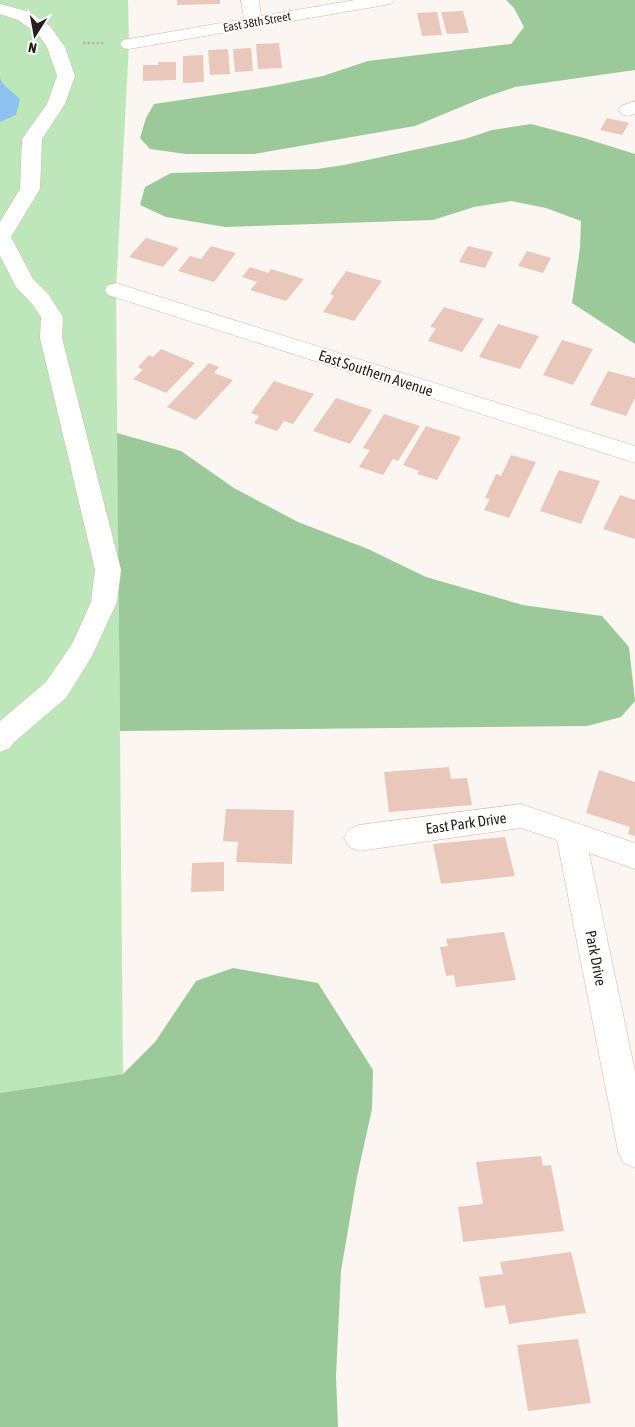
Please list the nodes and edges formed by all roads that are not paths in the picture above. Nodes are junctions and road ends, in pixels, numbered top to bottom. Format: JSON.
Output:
{"nodes":[{"id":1,"x":250,"y":0,"type":"edge"},
{"id":2,"x":385,"y":0,"type":"edge"},
{"id":3,"x":0,"y":9,"type":"edge"},
{"id":4,"x":254,"y":22,"type":"junction"},
{"id":5,"x":130,"y":44,"type":"road end"},
{"id":6,"x":0,"y":237,"type":"edge"},
{"id":7,"x":116,"y":290,"type":"dead end"},
{"id":8,"x":635,"y":455,"type":"edge"},
{"id":9,"x":0,"y":740,"type":"edge"},
{"id":10,"x":570,"y":833,"type":"junction"},
{"id":11,"x":359,"y":838,"type":"dead end"},
{"id":12,"x":635,"y":856,"type":"edge"},
{"id":13,"x":635,"y":1151,"type":"edge"}],
"edges":[{"from":1,"to":4,"type":"street"},
{"from":2,"to":4,"type":"street","name":"East 38th Street"},
{"from":3,"to":6,"type":"street"},
{"from":4,"to":5,"type":"street","name":"East 38th Street"},
{"from":6,"to":9,"type":"street"},
{"from":7,"to":8,"type":"street","name":"East Southern Avenue"},
{"from":10,"to":11,"type":"street","name":"East Park Drive"},
{"from":10,"to":12,"type":"street"},
{"from":10,"to":13,"type":"street","name":"Park Drive"}]}
